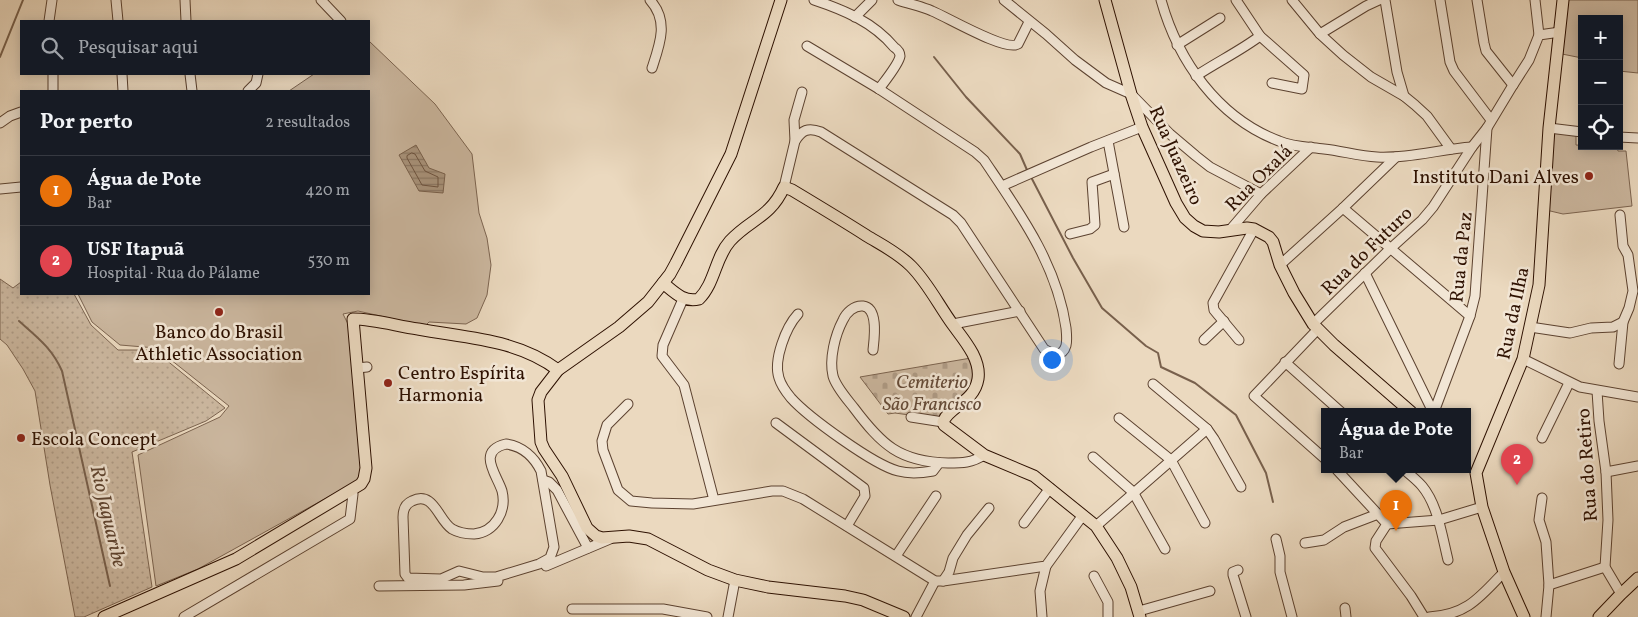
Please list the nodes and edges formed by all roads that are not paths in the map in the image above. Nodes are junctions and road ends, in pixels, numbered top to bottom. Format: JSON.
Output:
{"nodes":[{"id":1,"x":52,"y":0,"type":"edge"},
{"id":2,"x":116,"y":0,"type":"edge"},
{"id":3,"x":185,"y":0,"type":"edge"},
{"id":4,"x":320,"y":0,"type":"edge"},
{"id":5,"x":650,"y":0,"type":"edge"},
{"id":6,"x":781,"y":0,"type":"edge"},
{"id":7,"x":814,"y":0,"type":"edge"},
{"id":8,"x":872,"y":0,"type":"edge"},
{"id":9,"x":898,"y":0,"type":"edge"},
{"id":10,"x":1004,"y":0,"type":"edge"},
{"id":11,"x":1103,"y":0,"type":"edge"},
{"id":12,"x":1161,"y":0,"type":"edge"},
{"id":13,"x":1236,"y":0,"type":"edge"},
{"id":14,"x":1292,"y":0,"type":"edge"},
{"id":15,"x":1378,"y":0,"type":"edge"},
{"id":16,"x":1385,"y":0,"type":"edge"},
{"id":17,"x":1440,"y":0,"type":"edge"},
{"id":18,"x":1477,"y":0,"type":"edge"},
{"id":19,"x":1535,"y":0,"type":"edge"},
{"id":20,"x":1563,"y":0,"type":"edge"},
{"id":21,"x":855,"y":17,"type":"junction"},
{"id":22,"x":1220,"y":18,"type":"dead end"},
{"id":23,"x":49,"y":20,"type":"edge"},
{"id":24,"x":118,"y":20,"type":"edge"},
{"id":25,"x":186,"y":20,"type":"edge"},
{"id":26,"x":339,"y":20,"type":"edge"},
{"id":27,"x":1029,"y":22,"type":"junction"},
{"id":28,"x":1560,"y":32,"type":"junction"},
{"id":29,"x":1320,"y":34,"type":"junction"},
{"id":30,"x":1539,"y":35,"type":"junction"},
{"id":31,"x":1260,"y":36,"type":"junction"},
{"id":32,"x":1177,"y":45,"type":"junction"},
{"id":33,"x":807,"y":46,"type":"dead end"},
{"id":34,"x":652,"y":68,"type":"dead end"},
{"id":35,"x":53,"y":75,"type":"edge"},
{"id":36,"x":122,"y":75,"type":"edge"},
{"id":37,"x":190,"y":75,"type":"edge"},
{"id":38,"x":258,"y":75,"type":"edge"},
{"id":39,"x":1196,"y":76,"type":"junction"},
{"id":40,"x":1272,"y":83,"type":"dead end"},
{"id":41,"x":1514,"y":85,"type":"junction"},
{"id":42,"x":879,"y":89,"type":"junction"},
{"id":43,"x":53,"y":90,"type":"edge"},
{"id":44,"x":123,"y":90,"type":"edge"},
{"id":45,"x":192,"y":90,"type":"edge"},
{"id":46,"x":249,"y":90,"type":"edge"},
{"id":47,"x":802,"y":92,"type":"dead end"},
{"id":48,"x":1131,"y":94,"type":"junction"},
{"id":49,"x":1404,"y":96,"type":"junction"},
{"id":50,"x":20,"y":112,"type":"edge"},
{"id":51,"x":0,"y":123,"type":"edge"},
{"id":52,"x":1489,"y":124,"type":"junction"},
{"id":53,"x":1142,"y":127,"type":"junction"},
{"id":54,"x":1549,"y":128,"type":"junction"},
{"id":55,"x":1578,"y":132,"type":"edge"},
{"id":56,"x":1623,"y":137,"type":"edge"},
{"id":57,"x":1638,"y":138,"type":"edge"},
{"id":58,"x":795,"y":141,"type":"junction"},
{"id":59,"x":1108,"y":141,"type":"junction"},
{"id":60,"x":1311,"y":147,"type":"junction"},
{"id":61,"x":1472,"y":147,"type":"junction"},
{"id":62,"x":1451,"y":149,"type":"junction"},
{"id":63,"x":1396,"y":157,"type":"junction"},
{"id":64,"x":1114,"y":174,"type":"junction"},
{"id":65,"x":1002,"y":186,"type":"junction"},
{"id":66,"x":20,"y":187,"type":"edge"},
{"id":67,"x":784,"y":187,"type":"junction"},
{"id":68,"x":0,"y":189,"type":"edge"},
{"id":69,"x":1261,"y":194,"type":"junction"},
{"id":70,"x":1343,"y":208,"type":"junction"},
{"id":71,"x":1620,"y":215,"type":"dead end"},
{"id":72,"x":1124,"y":227,"type":"dead end"},
{"id":73,"x":1254,"y":229,"type":"junction"},
{"id":74,"x":1230,"y":230,"type":"junction"},
{"id":75,"x":1070,"y":234,"type":"dead end"},
{"id":76,"x":1390,"y":249,"type":"junction"},
{"id":77,"x":1633,"y":254,"type":"edge"},
{"id":78,"x":1280,"y":265,"type":"junction"},
{"id":79,"x":1365,"y":273,"type":"junction"},
{"id":80,"x":667,"y":286,"type":"junction"},
{"id":81,"x":1636,"y":291,"type":"edge"},
{"id":82,"x":683,"y":299,"type":"junction"},
{"id":83,"x":1020,"y":310,"type":"junction"},
{"id":84,"x":798,"y":314,"type":"dead end"},
{"id":85,"x":1470,"y":316,"type":"junction"},
{"id":86,"x":1224,"y":321,"type":"junction"},
{"id":87,"x":1623,"y":322,"type":"junction"},
{"id":88,"x":952,"y":324,"type":"junction"},
{"id":89,"x":1316,"y":327,"type":"junction"},
{"id":90,"x":1530,"y":327,"type":"junction"},
{"id":91,"x":1204,"y":340,"type":"dead end"},
{"id":92,"x":1239,"y":340,"type":"dead end"},
{"id":93,"x":873,"y":350,"type":"dead end"},
{"id":94,"x":1523,"y":359,"type":"junction"},
{"id":95,"x":1285,"y":362,"type":"junction"},
{"id":96,"x":1620,"y":364,"type":"dead end"},
{"id":97,"x":558,"y":370,"type":"junction"},
{"id":98,"x":1570,"y":383,"type":"junction"},
{"id":99,"x":1153,"y":384,"type":"dead end"},
{"id":100,"x":1597,"y":391,"type":"junction"},
{"id":101,"x":1638,"y":398,"type":"edge"},
{"id":102,"x":628,"y":404,"type":"dead end"},
{"id":103,"x":1337,"y":408,"type":"edge"},
{"id":104,"x":1407,"y":408,"type":"edge"},
{"id":105,"x":1431,"y":408,"type":"edge"},
{"id":106,"x":1435,"y":408,"type":"edge"},
{"id":107,"x":911,"y":417,"type":"dead end"},
{"id":108,"x":1119,"y":418,"type":"dead end"},
{"id":109,"x":943,"y":422,"type":"junction"},
{"id":110,"x":776,"y":423,"type":"dead end"},
{"id":111,"x":1206,"y":429,"type":"junction"},
{"id":112,"x":1542,"y":438,"type":"dead end"},
{"id":113,"x":980,"y":452,"type":"junction"},
{"id":114,"x":1321,"y":455,"type":"edge"},
{"id":115,"x":1093,"y":457,"type":"dead end"},
{"id":116,"x":1171,"y":460,"type":"junction"},
{"id":117,"x":939,"y":463,"type":"junction"},
{"id":118,"x":1638,"y":466,"type":"edge"},
{"id":119,"x":1471,"y":468,"type":"edge"},
{"id":120,"x":1606,"y":472,"type":"junction"},
{"id":121,"x":1340,"y":473,"type":"edge"},
{"id":122,"x":1408,"y":473,"type":"edge"},
{"id":123,"x":1476,"y":473,"type":"junction"},
{"id":124,"x":543,"y":480,"type":"junction"},
{"id":125,"x":1241,"y":487,"type":"dead end"},
{"id":126,"x":1050,"y":488,"type":"junction"},
{"id":127,"x":352,"y":492,"type":"junction"},
{"id":128,"x":1133,"y":492,"type":"junction"},
{"id":129,"x":936,"y":496,"type":"dead end"},
{"id":130,"x":1542,"y":498,"type":"dead end"},
{"id":131,"x":714,"y":500,"type":"junction"},
{"id":132,"x":1482,"y":506,"type":"junction"},
{"id":133,"x":990,"y":508,"type":"dead end"},
{"id":134,"x":1378,"y":514,"type":"junction"},
{"id":135,"x":1083,"y":515,"type":"junction"},
{"id":136,"x":1439,"y":520,"type":"junction"},
{"id":137,"x":1024,"y":523,"type":"dead end"},
{"id":138,"x":1205,"y":523,"type":"dead end"},
{"id":139,"x":1387,"y":524,"type":"junction"},
{"id":140,"x":847,"y":526,"type":"junction"},
{"id":141,"x":1096,"y":526,"type":"junction"},
{"id":142,"x":610,"y":539,"type":"junction"},
{"id":143,"x":1276,"y":539,"type":"dead end"},
{"id":144,"x":1305,"y":543,"type":"dead end"},
{"id":145,"x":588,"y":548,"type":"junction"},
{"id":146,"x":1165,"y":550,"type":"dead end"},
{"id":147,"x":896,"y":556,"type":"junction"},
{"id":148,"x":1448,"y":560,"type":"dead end"},
{"id":149,"x":1046,"y":566,"type":"junction"},
{"id":150,"x":1605,"y":567,"type":"junction"},
{"id":151,"x":1238,"y":570,"type":"dead end"},
{"id":152,"x":1504,"y":572,"type":"junction"},
{"id":153,"x":1094,"y":576,"type":"dead end"},
{"id":154,"x":1638,"y":578,"type":"edge"},
{"id":155,"x":735,"y":580,"type":"junction"},
{"id":156,"x":939,"y":581,"type":"junction"},
{"id":157,"x":1549,"y":585,"type":"junction"},
{"id":158,"x":379,"y":586,"type":"dead end"},
{"id":159,"x":1210,"y":591,"type":"dead end"},
{"id":160,"x":1621,"y":594,"type":"junction"},
{"id":161,"x":572,"y":609,"type":"dead end"},
{"id":162,"x":1468,"y":612,"type":"edge"},
{"id":163,"x":669,"y":614,"type":"edge"},
{"id":164,"x":1140,"y":614,"type":"edge"},
{"id":165,"x":104,"y":617,"type":"edge"},
{"id":166,"x":184,"y":617,"type":"edge"},
{"id":167,"x":707,"y":617,"type":"edge"},
{"id":168,"x":728,"y":617,"type":"edge"},
{"id":169,"x":904,"y":617,"type":"edge"},
{"id":170,"x":916,"y":617,"type":"edge"},
{"id":171,"x":1042,"y":617,"type":"edge"},
{"id":172,"x":1108,"y":617,"type":"edge"},
{"id":173,"x":1246,"y":617,"type":"edge"},
{"id":174,"x":1292,"y":617,"type":"edge"},
{"id":175,"x":1424,"y":617,"type":"edge"},
{"id":176,"x":1429,"y":617,"type":"edge"},
{"id":177,"x":1439,"y":617,"type":"edge"},
{"id":178,"x":1524,"y":617,"type":"edge"},
{"id":179,"x":1546,"y":617,"type":"edge"},
{"id":180,"x":1599,"y":617,"type":"edge"}],
"edges":[{"from":1,"to":23,"type":"street"},
{"from":2,"to":24,"type":"street"},
{"from":3,"to":25,"type":"street"},
{"from":4,"to":26,"type":"street"},
{"from":5,"to":34,"type":"street"},
{"from":6,"to":80,"type":"main road"},
{"from":7,"to":21,"type":"street"},
{"from":8,"to":21,"type":"street"},
{"from":9,"to":27,"type":"street"},
{"from":10,"to":27,"type":"street"},
{"from":11,"to":48,"type":"main road","name":"Rua Juazeiro"},
{"from":12,"to":32,"type":"street"},
{"from":13,"to":31,"type":"street"},
{"from":14,"to":29,"type":"street"},
{"from":15,"to":29,"type":"street"},
{"from":16,"to":49,"type":"street"},
{"from":17,"to":52,"type":"street"},
{"from":18,"to":41,"type":"street"},
{"from":19,"to":30,"type":"street"},
{"from":20,"to":28,"type":"main road","name":"Rua da Ilha"},
{"from":21,"to":42,"type":"street"},
{"from":22,"to":32,"type":"street"},
{"from":27,"to":48,"type":"street"},
{"from":28,"to":30,"type":"street"},
{"from":28,"to":54,"type":"main road","name":"Rua da Ilha"},
{"from":29,"to":49,"type":"street"},
{"from":30,"to":41,"type":"street","name":"Rua do Futuro"},
{"from":31,"to":39,"type":"street"},
{"from":31,"to":40,"type":"street"},
{"from":32,"to":39,"type":"street"},
{"from":33,"to":42,"type":"street"},
{"from":35,"to":43,"type":"street"},
{"from":36,"to":44,"type":"street"},
{"from":37,"to":45,"type":"street"},
{"from":38,"to":46,"type":"street"},
{"from":39,"to":60,"type":"street"},
{"from":41,"to":52,"type":"street","name":"Rua do Futuro"},
{"from":42,"to":65,"type":"street"},
{"from":47,"to":58,"type":"street"},
{"from":48,"to":53,"type":"main road","name":"Rua Juazeiro"},
{"from":48,"to":69,"type":"street"},
{"from":49,"to":62,"type":"street"},
{"from":50,"to":51,"type":"street"},
{"from":52,"to":61,"type":"street","name":"Rua do Futuro"},
{"from":52,"to":85,"type":"street","name":"Rua da Paz"},
{"from":53,"to":59,"type":"street"},
{"from":53,"to":74,"type":"main road","name":"Rua Juazeiro"},
{"from":54,"to":55,"type":"street"},
{"from":54,"to":90,"type":"main road","name":"Rua da Ilha"},
{"from":56,"to":57,"type":"street"},
{"from":58,"to":67,"type":"street"},
{"from":58,"to":83,"type":"street"},
{"from":59,"to":64,"type":"street"},
{"from":59,"to":65,"type":"street"},
{"from":60,"to":63,"type":"street"},
{"from":60,"to":69,"type":"street","name":"Rua Oxalá"},
{"from":61,"to":62,"type":"street"},
{"from":61,"to":76,"type":"street","name":"Rua do Futuro"},
{"from":62,"to":63,"type":"street"},
{"from":63,"to":70,"type":"street"},
{"from":64,"to":72,"type":"street"},
{"from":64,"to":75,"type":"street"},
{"from":65,"to":83,"type":"street"},
{"from":66,"to":68,"type":"street"},
{"from":67,"to":82,"type":"main road"},
{"from":67,"to":88,"type":"main road"},
{"from":69,"to":74,"type":"street","name":"Rua Oxalá"},
{"from":70,"to":76,"type":"street"},
{"from":70,"to":78,"type":"street"},
{"from":71,"to":77,"type":"street"},
{"from":73,"to":74,"type":"main road","name":"Rua Juazeiro"},
{"from":73,"to":78,"type":"main road"},
{"from":73,"to":86,"type":"street"},
{"from":76,"to":79,"type":"street","name":"Rua do Futuro"},
{"from":76,"to":85,"type":"street"},
{"from":77,"to":81,"type":"street"},
{"from":78,"to":89,"type":"main road"},
{"from":79,"to":89,"type":"street","name":"Rua do Futuro"},
{"from":79,"to":105,"type":"street"},
{"from":80,"to":82,"type":"main road"},
{"from":80,"to":97,"type":"main road"},
{"from":81,"to":87,"type":"street"},
{"from":82,"to":131,"type":"street"},
{"from":83,"to":88,"type":"street"},
{"from":84,"to":117,"type":"street"},
{"from":85,"to":106,"type":"street","name":"Rua da Paz"},
{"from":86,"to":91,"type":"street"},
{"from":86,"to":92,"type":"street"},
{"from":87,"to":90,"type":"street"},
{"from":87,"to":96,"type":"street"},
{"from":88,"to":109,"type":"main road"},
{"from":89,"to":95,"type":"street","name":"Rua do Futuro"},
{"from":89,"to":104,"type":"main road"},
{"from":90,"to":94,"type":"main road","name":"Rua da Ilha"},
{"from":93,"to":117,"type":"street"},
{"from":94,"to":98,"type":"street"},
{"from":94,"to":123,"type":"main road","name":"Rua da Ilha"},
{"from":95,"to":103,"type":"street"},
{"from":95,"to":114,"type":"street","name":"Rua do Futuro"},
{"from":97,"to":127,"type":"main road"},
{"from":97,"to":142,"type":"main road"},
{"from":98,"to":100,"type":"street"},
{"from":98,"to":112,"type":"street"},
{"from":99,"to":111,"type":"street"},
{"from":100,"to":101,"type":"street"},
{"from":100,"to":120,"type":"street","name":"Rua do Retiro"},
{"from":102,"to":131,"type":"street"},
{"from":107,"to":109,"type":"street"},
{"from":108,"to":116,"type":"street"},
{"from":109,"to":113,"type":"main road"},
{"from":110,"to":140,"type":"street"},
{"from":111,"to":116,"type":"street"},
{"from":111,"to":125,"type":"street"},
{"from":113,"to":117,"type":"street"},
{"from":113,"to":126,"type":"main road"},
{"from":115,"to":128,"type":"street"},
{"from":116,"to":128,"type":"street"},
{"from":116,"to":138,"type":"street"},
{"from":118,"to":120,"type":"street"},
{"from":119,"to":123,"type":"main road"},
{"from":120,"to":150,"type":"street","name":"Rua do Retiro"},
{"from":121,"to":134,"type":"street"},
{"from":122,"to":136,"type":"street"},
{"from":123,"to":132,"type":"main road"},
{"from":124,"to":124,"type":"street"},
{"from":124,"to":145,"type":"street"},
{"from":126,"to":135,"type":"main road"},
{"from":126,"to":137,"type":"street"},
{"from":127,"to":165,"type":"main road"},
{"from":127,"to":166,"type":"street"},
{"from":128,"to":141,"type":"street"},
{"from":128,"to":146,"type":"street"},
{"from":129,"to":147,"type":"street"},
{"from":130,"to":157,"type":"street"},
{"from":131,"to":140,"type":"street"},
{"from":132,"to":136,"type":"street"},
{"from":132,"to":152,"type":"main road"},
{"from":133,"to":156,"type":"street"},
{"from":134,"to":139,"type":"street"},
{"from":134,"to":144,"type":"street"},
{"from":135,"to":141,"type":"main road"},
{"from":135,"to":149,"type":"street"},
{"from":136,"to":139,"type":"street"},
{"from":136,"to":148,"type":"street"},
{"from":139,"to":175,"type":"street"},
{"from":140,"to":147,"type":"street"},
{"from":141,"to":164,"type":"main road"},
{"from":142,"to":145,"type":"street"},
{"from":142,"to":155,"type":"main road"},
{"from":143,"to":174,"type":"street"},
{"from":145,"to":158,"type":"street"},
{"from":147,"to":156,"type":"street"},
{"from":149,"to":156,"type":"street"},
{"from":149,"to":171,"type":"street"},
{"from":150,"to":157,"type":"street"},
{"from":150,"to":160,"type":"street"},
{"from":151,"to":173,"type":"street"},
{"from":152,"to":162,"type":"street"},
{"from":152,"to":178,"type":"main road"},
{"from":153,"to":172,"type":"street"},
{"from":154,"to":160,"type":"main road"},
{"from":155,"to":168,"type":"street"},
{"from":155,"to":169,"type":"main road"},
{"from":156,"to":170,"type":"street"},
{"from":157,"to":179,"type":"street"},
{"from":159,"to":164,"type":"street"},
{"from":160,"to":180,"type":"main road"},
{"from":161,"to":163,"type":"street"},
{"from":162,"to":177,"type":"street"},
{"from":163,"to":167,"type":"street"},
{"from":176,"to":177,"type":"street"}]}
